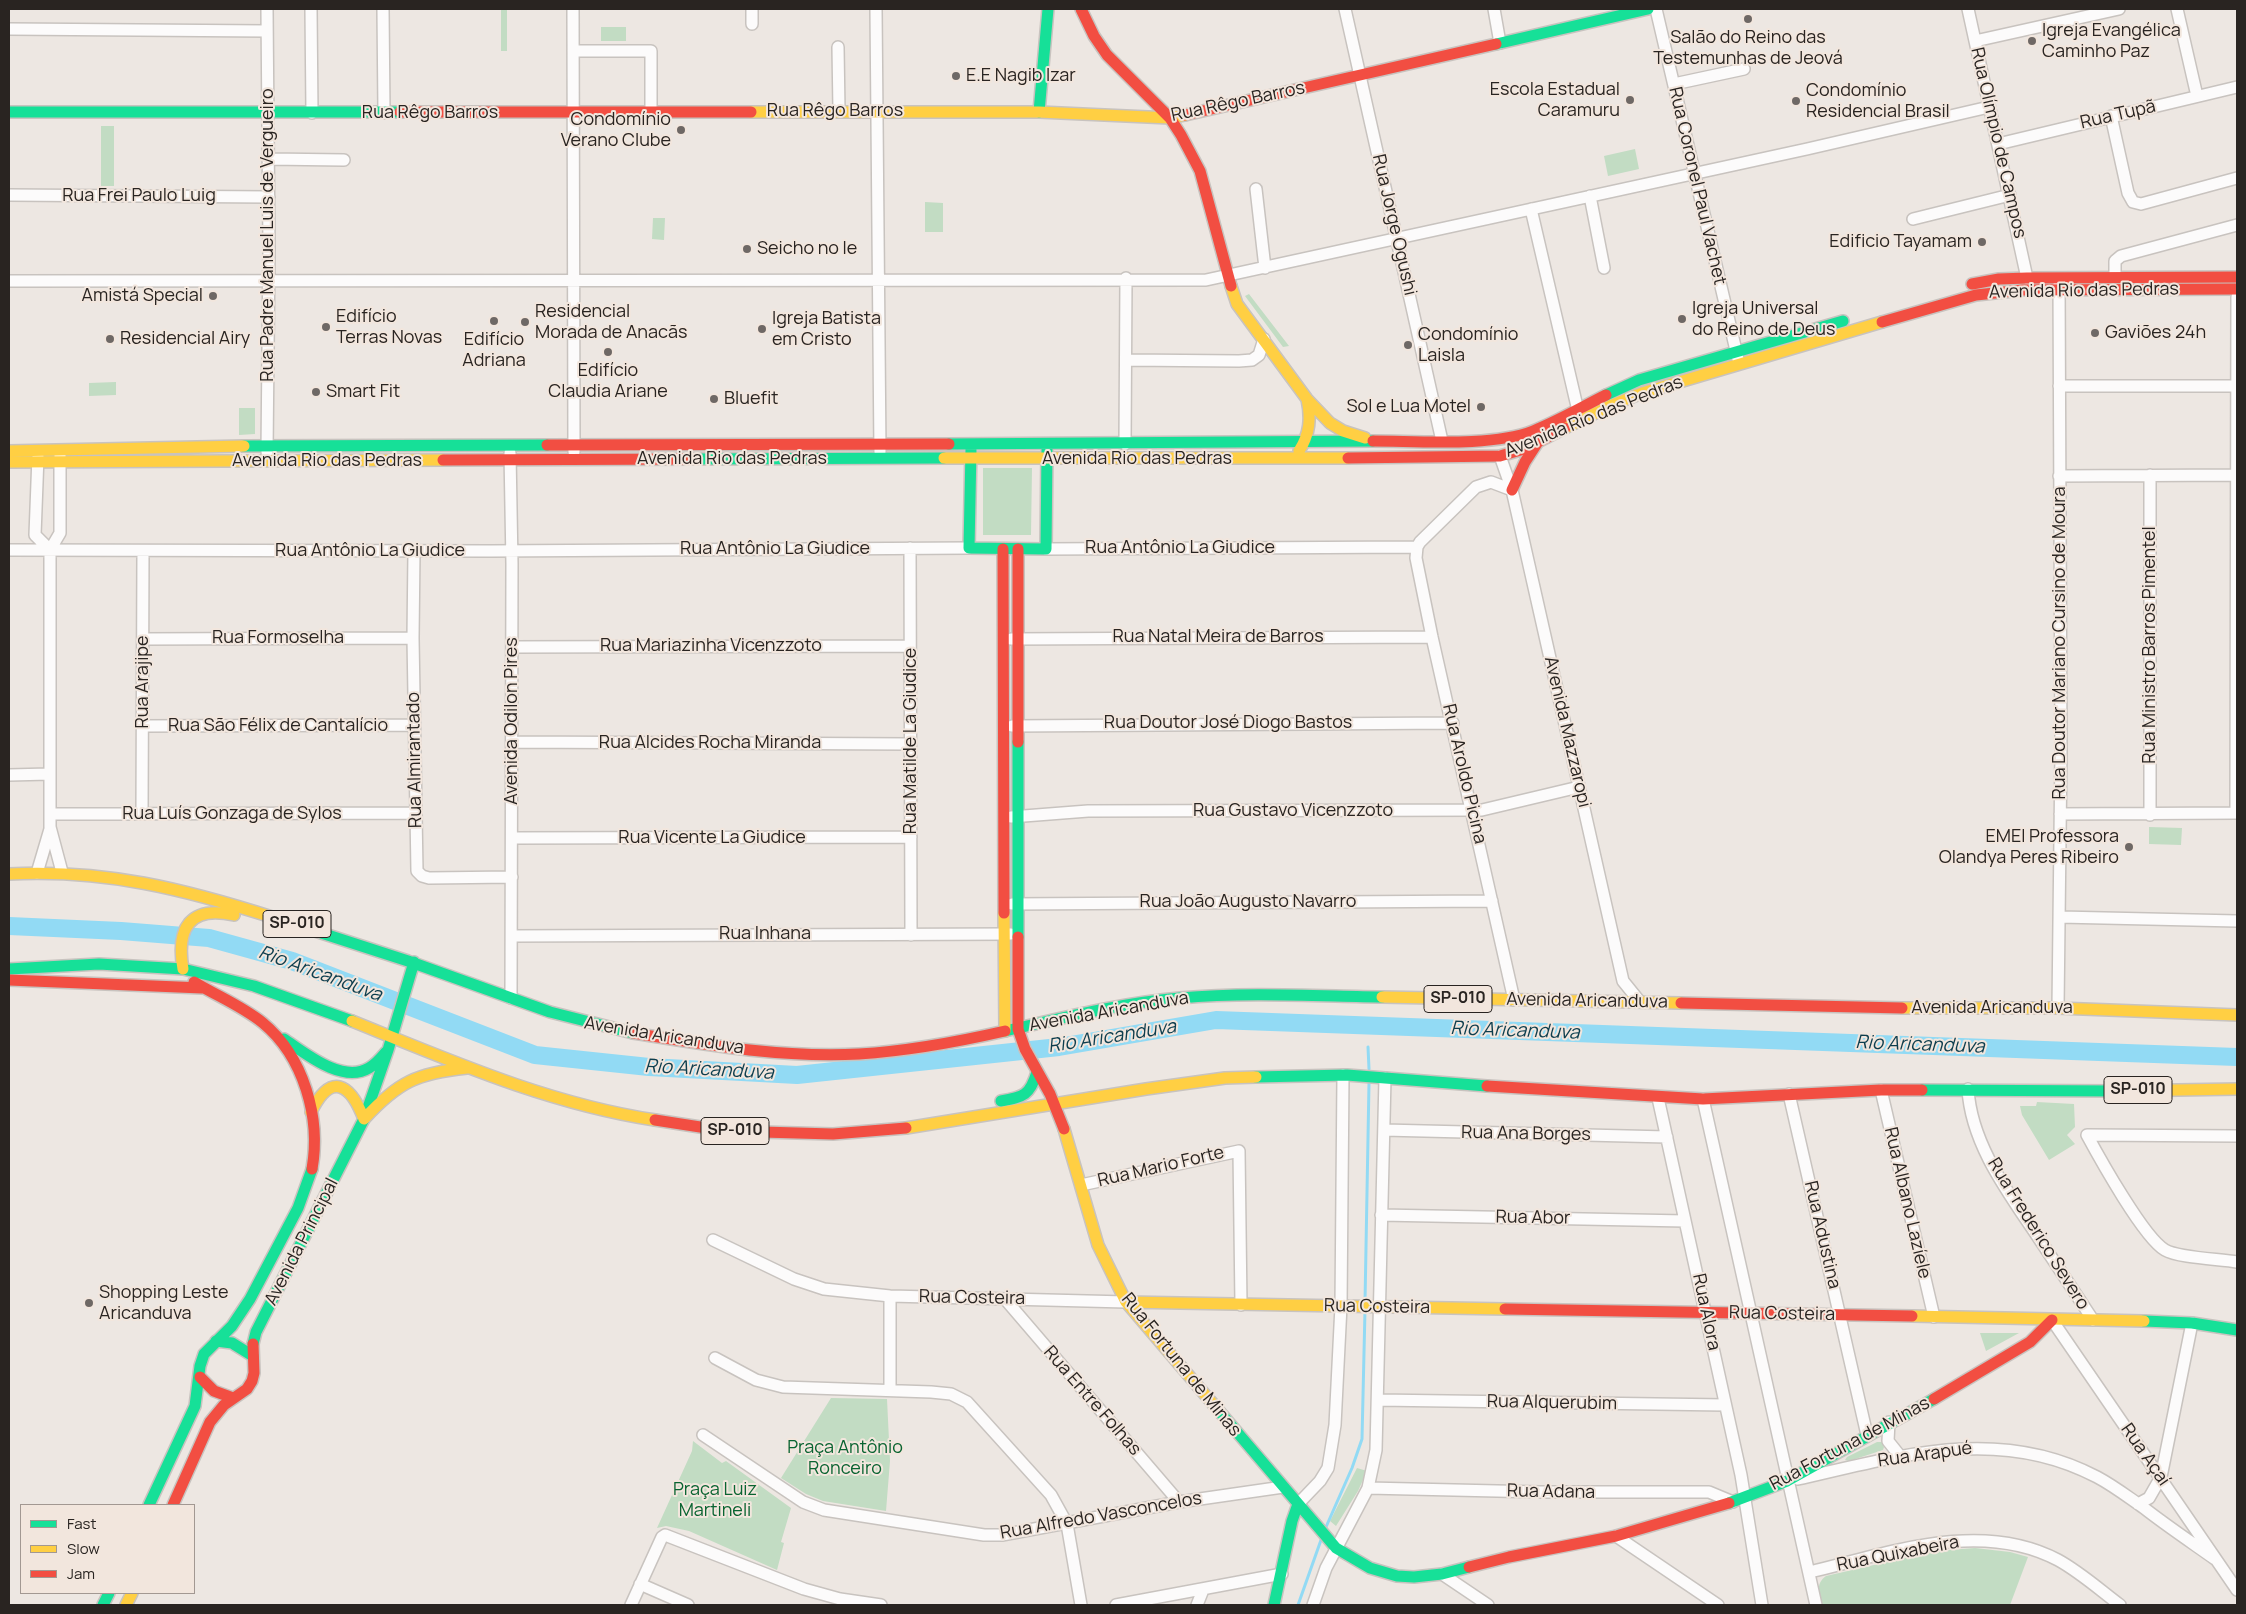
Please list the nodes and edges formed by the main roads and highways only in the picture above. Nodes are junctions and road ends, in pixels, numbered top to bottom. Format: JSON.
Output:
{"nodes":[{"id":1,"x":1048,"y":9,"type":"edge"},
{"id":2,"x":1081,"y":9,"type":"edge"},
{"id":3,"x":1648,"y":9,"type":"edge"},
{"id":4,"x":9,"y":112,"type":"edge"},
{"id":5,"x":1039,"y":112,"type":"junction"},
{"id":6,"x":1170,"y":118,"type":"junction"},
{"id":7,"x":2237,"y":277,"type":"edge"},
{"id":8,"x":2027,"y":278,"type":"junction"},
{"id":9,"x":2059,"y":283,"type":"junction"},
{"id":10,"x":1963,"y":286,"type":"dead end"},
{"id":11,"x":2237,"y":289,"type":"edge"},
{"id":12,"x":2024,"y":290,"type":"junction"},
{"id":13,"x":1852,"y":318,"type":"dead end"},
{"id":14,"x":1307,"y":399,"type":"junction"},
{"id":15,"x":1486,"y":440,"type":"junction"},
{"id":16,"x":1376,"y":442,"type":"junction"},
{"id":17,"x":1538,"y":442,"type":"junction"},
{"id":18,"x":1304,"y":443,"type":"junction"},
{"id":19,"x":972,"y":444,"type":"junction"},
{"id":20,"x":1048,"y":444,"type":"junction"},
{"id":21,"x":9,"y":451,"type":"edge"},
{"id":22,"x":38,"y":456,"type":"junction"},
{"id":23,"x":60,"y":456,"type":"junction"},
{"id":24,"x":1500,"y":456,"type":"junction"},
{"id":25,"x":1047,"y":458,"type":"junction"},
{"id":26,"x":971,"y":459,"type":"junction"},
{"id":27,"x":1292,"y":460,"type":"junction"},
{"id":28,"x":9,"y":462,"type":"edge"},
{"id":29,"x":1512,"y":490,"type":"road end"},
{"id":30,"x":1004,"y":549,"type":"junction"},
{"id":31,"x":1018,"y":549,"type":"junction"},
{"id":32,"x":9,"y":874,"type":"edge"},
{"id":33,"x":391,"y":954,"type":"junction"},
{"id":34,"x":414,"y":962,"type":"junction"},
{"id":35,"x":182,"y":964,"type":"junction"},
{"id":36,"x":9,"y":969,"type":"edge"},
{"id":37,"x":9,"y":980,"type":"edge"},
{"id":38,"x":202,"y":988,"type":"junction"},
{"id":39,"x":2237,"y":1015,"type":"edge"},
{"id":40,"x":1018,"y":1028,"type":"junction"},
{"id":41,"x":271,"y":1031,"type":"junction"},
{"id":42,"x":393,"y":1031,"type":"junction"},
{"id":43,"x":1006,"y":1031,"type":"junction"},
{"id":44,"x":388,"y":1050,"type":"junction"},
{"id":45,"x":469,"y":1068,"type":"junction"},
{"id":46,"x":1037,"y":1072,"type":"junction"},
{"id":47,"x":2237,"y":1089,"type":"edge"},
{"id":48,"x":1055,"y":1104,"type":"junction"},
{"id":49,"x":311,"y":1112,"type":"junction"},
{"id":50,"x":364,"y":1119,"type":"junction"},
{"id":51,"x":931,"y":1125,"type":"junction"},
{"id":52,"x":1126,"y":1302,"type":"junction"},
{"id":53,"x":2052,"y":1320,"type":"junction"},
{"id":54,"x":2237,"y":1330,"type":"edge"},
{"id":55,"x":216,"y":1341,"type":"junction"},
{"id":56,"x":253,"y":1356,"type":"junction"},
{"id":57,"x":200,"y":1377,"type":"junction"},
{"id":58,"x":233,"y":1398,"type":"junction"},
{"id":59,"x":149,"y":1504,"type":"edge"},
{"id":60,"x":173,"y":1504,"type":"edge"},
{"id":61,"x":1298,"y":1504,"type":"junction"},
{"id":62,"x":1274,"y":1605,"type":"edge"}],
"edges":[{"from":1,"to":5,"type":"main road"},
{"from":2,"to":6,"type":"main road"},
{"from":3,"to":6,"type":"main road","name":"Rua Rêgo Barros"},
{"from":4,"to":5,"type":"main road","name":"Rua Rêgo Barros"},
{"from":5,"to":6,"type":"main road","name":"Rua Rêgo Barros"},
{"from":6,"to":14,"type":"main road"},
{"from":7,"to":9,"type":"main road","name":"Avenida Rio das Pedras"},
{"from":8,"to":9,"type":"main road","name":"Avenida Rio das Pedras"},
{"from":8,"to":10,"type":"main road","name":"Avenida Rio das Pedras"},
{"from":8,"to":12,"type":"main road"},
{"from":9,"to":11,"type":"main road","name":"Avenida Rio das Pedras"},
{"from":9,"to":12,"type":"main road","name":"Avenida Rio das Pedras"},
{"from":12,"to":17,"type":"main road","name":"Avenida Rio das Pedras"},
{"from":13,"to":15,"type":"main road","name":"Avenida Rio das Pedras"},
{"from":14,"to":16,"type":"main road"},
{"from":14,"to":18,"type":"main road"},
{"from":15,"to":16,"type":"main road","name":"Avenida Rio das Pedras"},
{"from":15,"to":24,"type":"main road"},
{"from":16,"to":18,"type":"main road","name":"Avenida Rio das Pedras"},
{"from":17,"to":24,"type":"main road","name":"Avenida Rio das Pedras"},
{"from":17,"to":29,"type":"main road"},
{"from":18,"to":20,"type":"main road","name":"Avenida Rio das Pedras"},
{"from":18,"to":27,"type":"main road"},
{"from":19,"to":20,"type":"main road","name":"Avenida Rio das Pedras"},
{"from":19,"to":23,"type":"main road","name":"Avenida Rio das Pedras"},
{"from":19,"to":26,"type":"main road"},
{"from":20,"to":25,"type":"main road"},
{"from":21,"to":22,"type":"main road","name":"Avenida Rio das Pedras"},
{"from":22,"to":23,"type":"main road","name":"Avenida Rio das Pedras"},
{"from":22,"to":28,"type":"main road","name":"Avenida Rio das Pedras"},
{"from":23,"to":26,"type":"main road","name":"Avenida Rio das Pedras"},
{"from":24,"to":27,"type":"main road","name":"Avenida Rio das Pedras"},
{"from":25,"to":26,"type":"main road","name":"Avenida Rio das Pedras"},
{"from":25,"to":27,"type":"main road","name":"Avenida Rio das Pedras"},
{"from":25,"to":31,"type":"main road","name":"Rua Antônio La Giudice"},
{"from":26,"to":30,"type":"main road","name":"Rua Antônio La Giudice"},
{"from":30,"to":31,"type":"main road","name":"Rua Antônio La Giudice"},
{"from":30,"to":43,"type":"main road"},
{"from":31,"to":40,"type":"main road","name":"Rua Fortuna de Minas"},
{"from":32,"to":33,"type":"main road","name":"Avenida Aricanduva","number":"SP-010"},
{"from":33,"to":34,"type":"main road","name":"Avenida Aricanduva","number":"SP-010"},
{"from":33,"to":35,"type":"main road"},
{"from":34,"to":42,"type":"main road","name":"Avenida Principal"},
{"from":34,"to":43,"type":"main road","name":"Avenida Aricanduva","number":"SP-010"},
{"from":35,"to":36,"type":"main road","number":"SP-010"},
{"from":35,"to":38,"type":"main road","name":"Avenida Principal"},
{"from":35,"to":42,"type":"main road","number":"SP-010"},
{"from":37,"to":38,"type":"main road"},
{"from":38,"to":41,"type":"main road","name":"Avenida Principal"},
{"from":39,"to":40,"type":"main road","name":"Avenida Aricanduva","number":"SP-010"},
{"from":40,"to":43,"type":"main road","name":"Avenida Aricanduva","number":"SP-010"},
{"from":40,"to":46,"type":"main road","name":"Rua Fortuna de Minas"},
{"from":41,"to":44,"type":"main road"},
{"from":41,"to":49,"type":"main road","name":"Avenida Principal"},
{"from":42,"to":44,"type":"main road","name":"Avenida Principal"},
{"from":42,"to":45,"type":"main road","number":"SP-010"},
{"from":44,"to":50,"type":"main road","name":"Avenida Principal"},
{"from":45,"to":50,"type":"main road"},
{"from":45,"to":51,"type":"main road","number":"SP-010"},
{"from":46,"to":48,"type":"main road","name":"Rua Fortuna de Minas"},
{"from":46,"to":51,"type":"main road"},
{"from":47,"to":48,"type":"main road","number":"SP-010"},
{"from":48,"to":51,"type":"main road","number":"SP-010"},
{"from":48,"to":52,"type":"main road","name":"Rua Fortuna de Minas"},
{"from":49,"to":50,"type":"main road"},
{"from":49,"to":55,"type":"main road","name":"Avenida Principal"},
{"from":50,"to":56,"type":"main road","name":"Avenida Principal"},
{"from":52,"to":53,"type":"main road","name":"Rua Costeira"},
{"from":52,"to":61,"type":"main road","name":"Rua Fortuna de Minas"},
{"from":53,"to":54,"type":"main road"},
{"from":53,"to":61,"type":"main road","name":"Rua Fortuna de Minas"},
{"from":55,"to":56,"type":"main road"},
{"from":55,"to":57,"type":"main road","name":"Avenida Principal"},
{"from":56,"to":58,"type":"main road","name":"Avenida Principal"},
{"from":57,"to":58,"type":"main road"},
{"from":57,"to":59,"type":"main road","name":"Avenida Principal"},
{"from":58,"to":60,"type":"main road","name":"Avenida Principal"},
{"from":61,"to":62,"type":"main road"}]}
